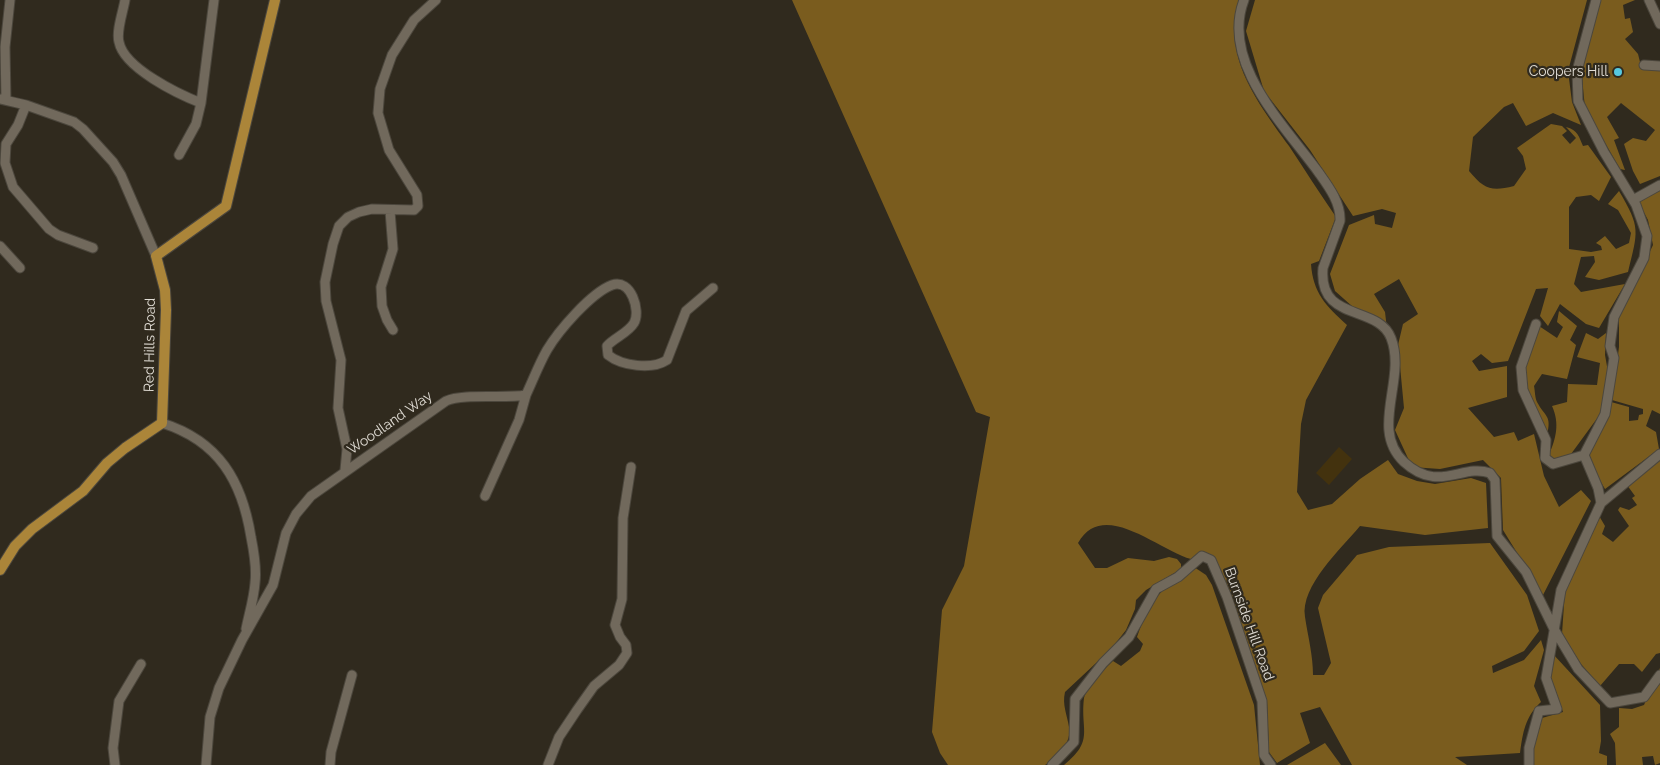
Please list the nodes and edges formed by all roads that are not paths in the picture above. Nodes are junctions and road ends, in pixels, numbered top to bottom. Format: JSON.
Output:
{"nodes":[{"id":1,"x":10,"y":0,"type":"edge"},
{"id":2,"x":125,"y":0,"type":"edge"},
{"id":3,"x":214,"y":0,"type":"edge"},
{"id":4,"x":275,"y":0,"type":"edge"},
{"id":5,"x":436,"y":0,"type":"edge"},
{"id":6,"x":1244,"y":0,"type":"edge"},
{"id":7,"x":1596,"y":0,"type":"edge"},
{"id":8,"x":1649,"y":0,"type":"edge"},
{"id":9,"x":1660,"y":24,"type":"edge"},
{"id":10,"x":1644,"y":65,"type":"dead end"},
{"id":11,"x":1660,"y":66,"type":"edge"},
{"id":12,"x":3,"y":99,"type":"edge"},
{"id":13,"x":202,"y":103,"type":"junction"},
{"id":14,"x":26,"y":105,"type":"junction"},
{"id":15,"x":179,"y":155,"type":"dead end"},
{"id":16,"x":1660,"y":185,"type":"edge"},
{"id":17,"x":1633,"y":200,"type":"junction"},
{"id":18,"x":390,"y":211,"type":"junction"},
{"id":19,"x":0,"y":246,"type":"edge"},
{"id":20,"x":93,"y":248,"type":"dead end"},
{"id":21,"x":156,"y":256,"type":"junction"},
{"id":22,"x":20,"y":268,"type":"dead end"},
{"id":23,"x":713,"y":288,"type":"dead end"},
{"id":24,"x":1536,"y":324,"type":"dead end"},
{"id":25,"x":393,"y":330,"type":"dead end"},
{"id":26,"x":526,"y":395,"type":"junction"},
{"id":27,"x":162,"y":424,"type":"junction"},
{"id":28,"x":1660,"y":454,"type":"edge"},
{"id":29,"x":1584,"y":455,"type":"junction"},
{"id":30,"x":631,"y":467,"type":"dead end"},
{"id":31,"x":345,"y":470,"type":"junction"},
{"id":32,"x":485,"y":496,"type":"dead end"},
{"id":33,"x":1601,"y":503,"type":"junction"},
{"id":34,"x":0,"y":570,"type":"edge"},
{"id":35,"x":1554,"y":629,"type":"junction"},
{"id":36,"x":244,"y":636,"type":"junction"},
{"id":37,"x":141,"y":664,"type":"dead end"},
{"id":38,"x":1660,"y":674,"type":"edge"},
{"id":39,"x":352,"y":675,"type":"dead end"},
{"id":40,"x":203,"y":763,"type":"edge"},
{"id":41,"x":115,"y":765,"type":"edge"},
{"id":42,"x":330,"y":765,"type":"edge"},
{"id":43,"x":548,"y":765,"type":"edge"},
{"id":44,"x":1052,"y":765,"type":"edge"},
{"id":45,"x":1271,"y":765,"type":"edge"},
{"id":46,"x":1529,"y":765,"type":"edge"}],
"edges":[{"from":1,"to":12,"type":"street"},
{"from":2,"to":13,"type":"street"},
{"from":3,"to":13,"type":"street"},
{"from":4,"to":21,"type":"main road"},
{"from":5,"to":18,"type":"street"},
{"from":6,"to":35,"type":"street"},
{"from":7,"to":17,"type":"street"},
{"from":8,"to":9,"type":"street"},
{"from":10,"to":11,"type":"street"},
{"from":12,"to":14,"type":"street"},
{"from":13,"to":15,"type":"street"},
{"from":14,"to":20,"type":"street"},
{"from":14,"to":21,"type":"street"},
{"from":16,"to":17,"type":"street"},
{"from":17,"to":29,"type":"street"},
{"from":18,"to":25,"type":"street"},
{"from":18,"to":31,"type":"street"},
{"from":19,"to":22,"type":"street"},
{"from":21,"to":27,"type":"main road","name":"Red Hills Road"},
{"from":23,"to":26,"type":"street"},
{"from":24,"to":29,"type":"street"},
{"from":26,"to":31,"type":"street","name":"Woodland Way"},
{"from":26,"to":32,"type":"street"},
{"from":27,"to":34,"type":"main road"},
{"from":27,"to":36,"type":"street"},
{"from":28,"to":33,"type":"street"},
{"from":29,"to":33,"type":"street"},
{"from":30,"to":43,"type":"street"},
{"from":31,"to":36,"type":"street","name":"Woodland Way"},
{"from":33,"to":35,"type":"street"},
{"from":35,"to":38,"type":"street"},
{"from":35,"to":46,"type":"street"},
{"from":36,"to":40,"type":"street","name":"Woodland Way"},
{"from":37,"to":41,"type":"street"},
{"from":39,"to":42,"type":"street"},
{"from":44,"to":45,"type":"street","name":"Burnside Hill Road"}]}
